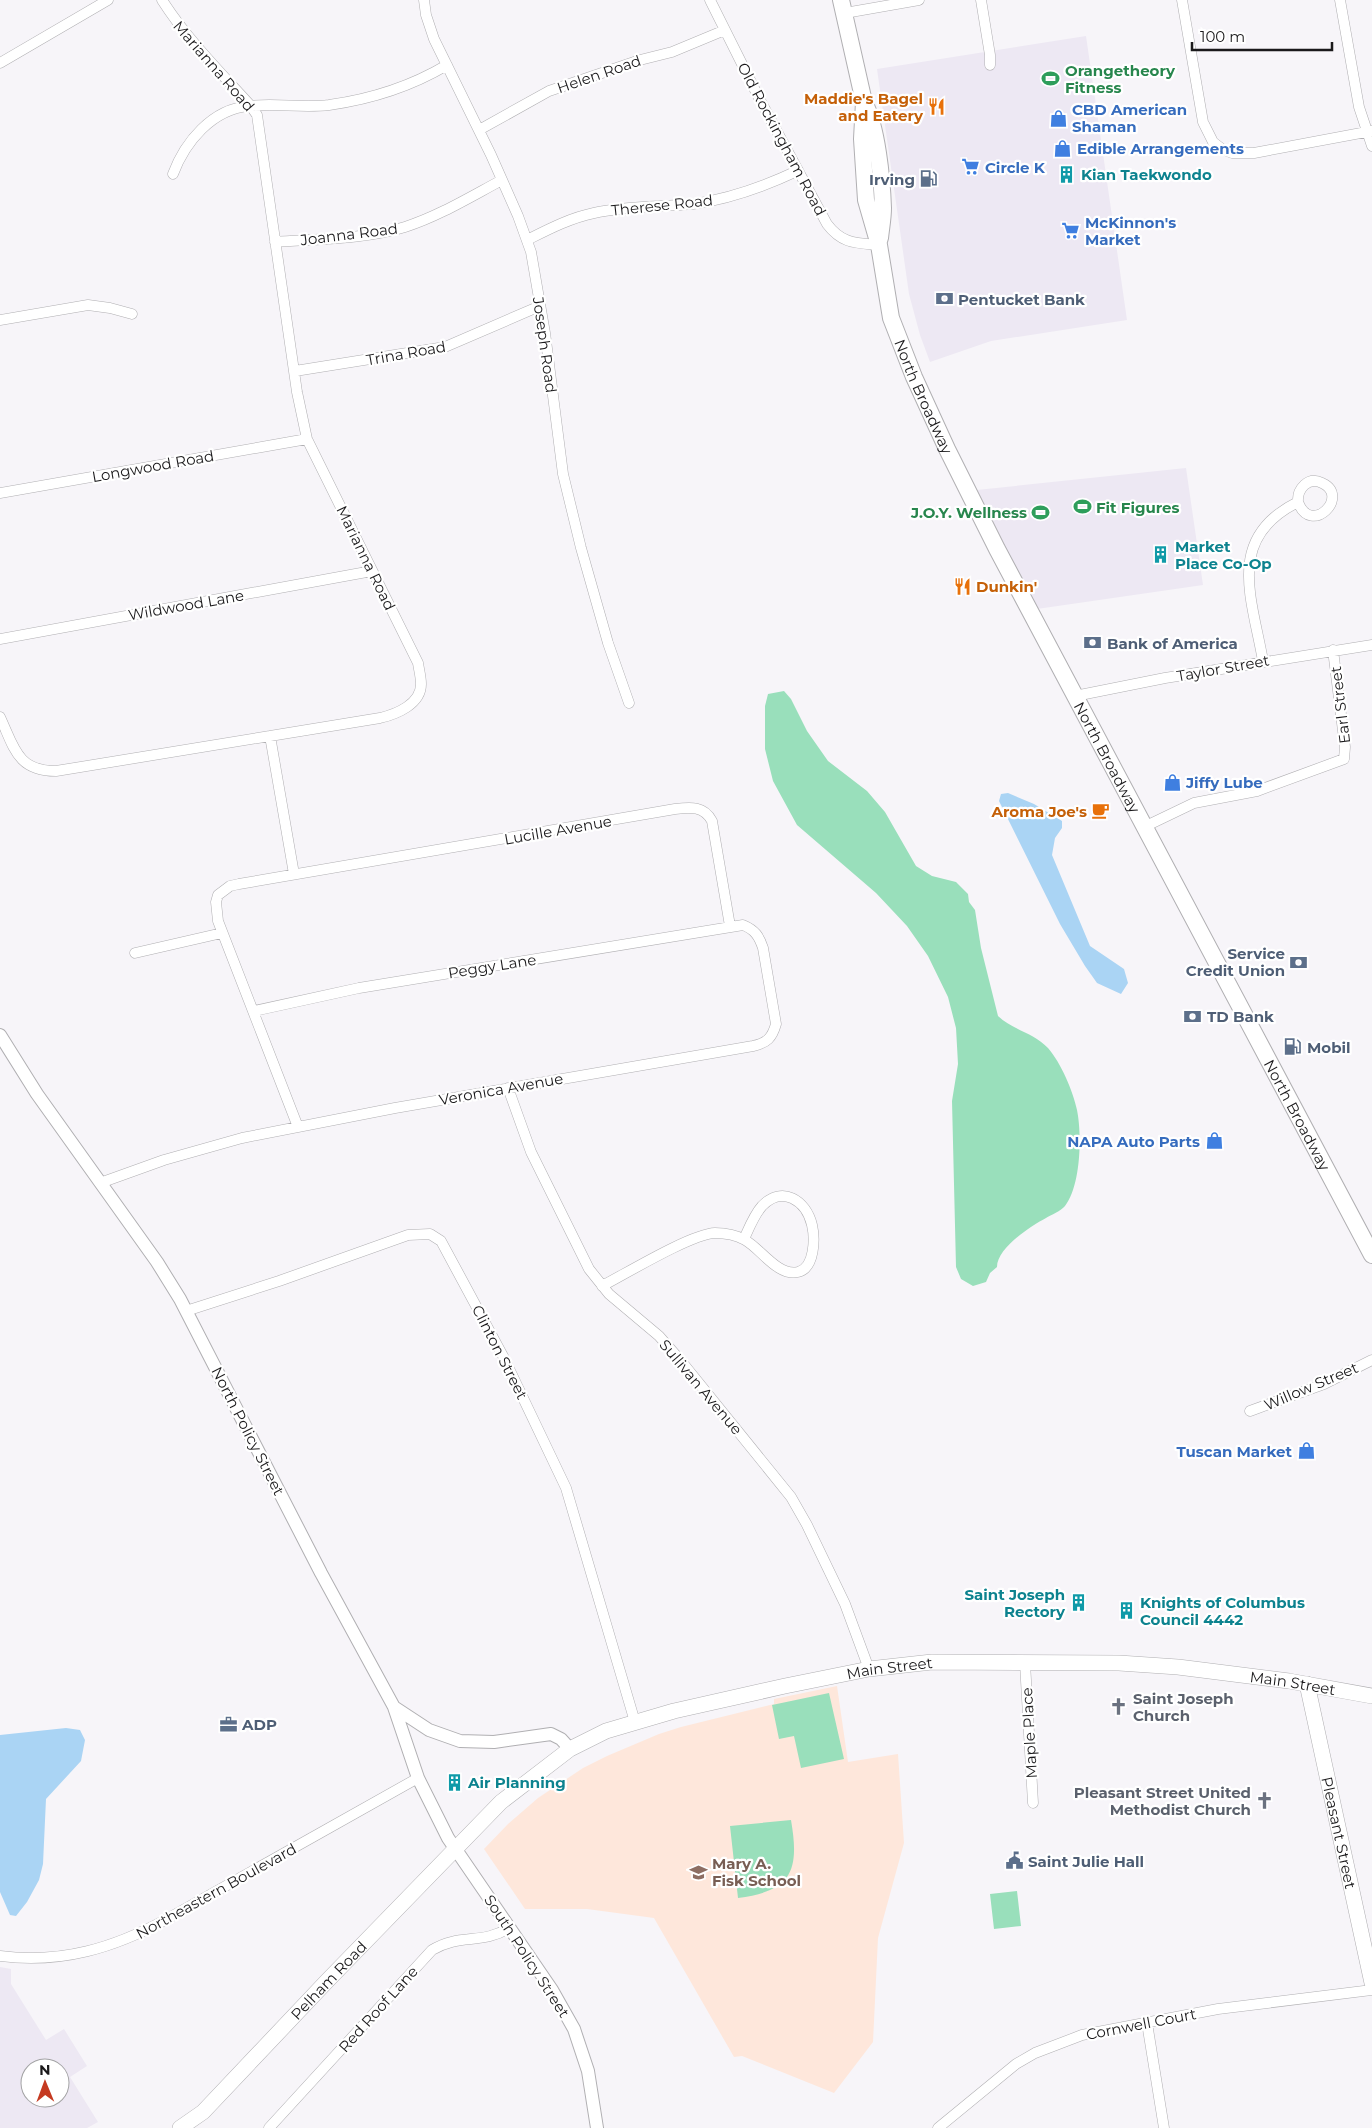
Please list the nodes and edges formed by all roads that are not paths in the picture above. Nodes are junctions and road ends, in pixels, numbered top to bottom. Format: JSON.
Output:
{"nodes":[{"id":1,"x":108,"y":0,"type":"edge"},
{"id":2,"x":162,"y":0,"type":"edge"},
{"id":3,"x":424,"y":0,"type":"edge"},
{"id":4,"x":710,"y":0,"type":"edge"},
{"id":5,"x":919,"y":0,"type":"edge"},
{"id":6,"x":981,"y":0,"type":"edge"},
{"id":7,"x":1182,"y":0,"type":"edge"},
{"id":8,"x":1340,"y":0,"type":"edge"},
{"id":9,"x":843,"y":6,"type":"edge"},
{"id":10,"x":725,"y":30,"type":"junction"},
{"id":11,"x":0,"y":63,"type":"edge"},
{"id":12,"x":447,"y":65,"type":"junction"},
{"id":13,"x":990,"y":65,"type":"dead end"},
{"id":14,"x":250,"y":105,"type":"junction"},
{"id":15,"x":479,"y":130,"type":"junction"},
{"id":16,"x":1369,"y":132,"type":"edge"},
{"id":17,"x":1372,"y":146,"type":"edge"},
{"id":18,"x":797,"y":171,"type":"junction"},
{"id":19,"x":173,"y":174,"type":"dead end"},
{"id":20,"x":502,"y":180,"type":"junction"},
{"id":21,"x":527,"y":240,"type":"junction"},
{"id":22,"x":275,"y":242,"type":"junction"},
{"id":23,"x":879,"y":245,"type":"junction"},
{"id":24,"x":540,"y":306,"type":"junction"},
{"id":25,"x":132,"y":314,"type":"dead end"},
{"id":26,"x":0,"y":320,"type":"edge"},
{"id":27,"x":295,"y":371,"type":"junction"},
{"id":28,"x":306,"y":439,"type":"junction"},
{"id":29,"x":0,"y":493,"type":"edge"},
{"id":30,"x":1298,"y":502,"type":"dead end"},
{"id":31,"x":372,"y":571,"type":"junction"},
{"id":32,"x":0,"y":639,"type":"edge"},
{"id":33,"x":1372,"y":645,"type":"edge"},
{"id":34,"x":1333,"y":650,"type":"junction"},
{"id":35,"x":1264,"y":661,"type":"junction"},
{"id":36,"x":1075,"y":696,"type":"junction"},
{"id":37,"x":629,"y":703,"type":"dead end"},
{"id":38,"x":0,"y":717,"type":"edge"},
{"id":39,"x":270,"y":736,"type":"junction"},
{"id":40,"x":1144,"y":827,"type":"junction"},
{"id":41,"x":294,"y":874,"type":"junction"},
{"id":42,"x":730,"y":926,"type":"junction"},
{"id":43,"x":222,"y":933,"type":"junction"},
{"id":44,"x":135,"y":953,"type":"dead end"},
{"id":45,"x":254,"y":1011,"type":"junction"},
{"id":46,"x":0,"y":1035,"type":"edge"},
{"id":47,"x":508,"y":1088,"type":"junction"},
{"id":48,"x":298,"y":1127,"type":"junction"},
{"id":49,"x":100,"y":1183,"type":"junction"},
{"id":50,"x":744,"y":1239,"type":"junction"},
{"id":51,"x":1372,"y":1256,"type":"edge"},
{"id":52,"x":602,"y":1286,"type":"junction"},
{"id":53,"x":186,"y":1311,"type":"junction"},
{"id":54,"x":1372,"y":1360,"type":"edge"},
{"id":55,"x":1250,"y":1411,"type":"dead end"},
{"id":56,"x":1025,"y":1663,"type":"junction"},
{"id":57,"x":869,"y":1669,"type":"junction"},
{"id":58,"x":1307,"y":1684,"type":"junction"},
{"id":59,"x":1372,"y":1696,"type":"edge"},
{"id":60,"x":394,"y":1707,"type":"junction"},
{"id":61,"x":635,"y":1722,"type":"junction"},
{"id":62,"x":570,"y":1749,"type":"junction"},
{"id":63,"x":418,"y":1778,"type":"junction"},
{"id":64,"x":1033,"y":1803,"type":"dead end"},
{"id":65,"x":455,"y":1849,"type":"junction"},
{"id":66,"x":509,"y":1928,"type":"junction"},
{"id":67,"x":0,"y":1956,"type":"edge"},
{"id":68,"x":1372,"y":1983,"type":"edge"},
{"id":69,"x":1372,"y":1990,"type":"edge"},
{"id":70,"x":1147,"y":2023,"type":"junction"},
{"id":71,"x":203,"y":2112,"type":"junction"},
{"id":72,"x":180,"y":2128,"type":"edge"},
{"id":73,"x":195,"y":2128,"type":"edge"},
{"id":74,"x":268,"y":2128,"type":"edge"},
{"id":75,"x":597,"y":2128,"type":"edge"},
{"id":76,"x":938,"y":2128,"type":"edge"},
{"id":77,"x":1164,"y":2128,"type":"edge"}],
"edges":[{"from":1,"to":11,"type":"street"},
{"from":2,"to":14,"type":"street","name":"Marianna Road"},
{"from":3,"to":12,"type":"street","name":"Joseph Road"},
{"from":4,"to":10,"type":"street","name":"Old Rockingham Road"},
{"from":5,"to":9,"type":"street"},
{"from":6,"to":13,"type":"street"},
{"from":7,"to":16,"type":"street"},
{"from":8,"to":16,"type":"street"},
{"from":9,"to":23,"type":"main road","name":"North Broadway"},
{"from":10,"to":15,"type":"street","name":"Helen Road"},
{"from":10,"to":18,"type":"street","name":"Old Rockingham Road"},
{"from":12,"to":14,"type":"street"},
{"from":12,"to":15,"type":"street","name":"Joseph Road"},
{"from":14,"to":19,"type":"street"},
{"from":14,"to":22,"type":"street","name":"Marianna Road"},
{"from":15,"to":20,"type":"street","name":"Joseph Road"},
{"from":16,"to":17,"type":"street"},
{"from":18,"to":21,"type":"street","name":"Therese Road"},
{"from":18,"to":23,"type":"street","name":"Old Rockingham Road"},
{"from":20,"to":21,"type":"street","name":"Joseph Road"},
{"from":20,"to":22,"type":"street","name":"Joanna Road"},
{"from":21,"to":24,"type":"street","name":"Joseph Road"},
{"from":22,"to":27,"type":"street","name":"Marianna Road"},
{"from":23,"to":36,"type":"main road","name":"North Broadway"},
{"from":24,"to":27,"type":"street","name":"Trina Road"},
{"from":24,"to":37,"type":"street","name":"Joseph Road"},
{"from":25,"to":26,"type":"street"},
{"from":27,"to":28,"type":"street","name":"Marianna Road"},
{"from":28,"to":29,"type":"street","name":"Longwood Road"},
{"from":28,"to":31,"type":"street","name":"Marianna Road"},
{"from":30,"to":35,"type":"street"},
{"from":31,"to":32,"type":"street","name":"Wildwood Lane"},
{"from":31,"to":39,"type":"street","name":"Marianna Road"},
{"from":33,"to":34,"type":"street","name":"Taylor Street"},
{"from":34,"to":35,"type":"street","name":"Taylor Street"},
{"from":34,"to":40,"type":"street","name":"Earl Street"},
{"from":35,"to":36,"type":"street","name":"Taylor Street"},
{"from":36,"to":40,"type":"main road","name":"North Broadway"},
{"from":38,"to":39,"type":"street","name":"Marianna Road"},
{"from":39,"to":41,"type":"street"},
{"from":40,"to":51,"type":"main road","name":"North Broadway"},
{"from":41,"to":42,"type":"street","name":"Lucille Avenue"},
{"from":41,"to":43,"type":"street","name":"Lucille Avenue"},
{"from":42,"to":45,"type":"street","name":"Peggy Lane"},
{"from":42,"to":47,"type":"street","name":"Veronica Avenue"},
{"from":43,"to":44,"type":"street"},
{"from":43,"to":45,"type":"street","name":"Lucille Avenue"},
{"from":45,"to":48,"type":"street","name":"Lucille Avenue"},
{"from":46,"to":49,"type":"street","name":"North Policy Street"},
{"from":47,"to":48,"type":"street","name":"Veronica Avenue"},
{"from":47,"to":52,"type":"street","name":"Sullivan Avenue"},
{"from":48,"to":49,"type":"street","name":"Veronica Avenue"},
{"from":49,"to":53,"type":"street","name":"North Policy Street"},
{"from":50,"to":50,"type":"street"},
{"from":50,"to":52,"type":"street"},
{"from":52,"to":57,"type":"street","name":"Sullivan Avenue"},
{"from":53,"to":60,"type":"street","name":"North Policy Street"},
{"from":53,"to":61,"type":"street","name":"Clinton Street"},
{"from":54,"to":55,"type":"street","name":"Willow Street"},
{"from":56,"to":57,"type":"main road","name":"Main Street"},
{"from":56,"to":58,"type":"main road","name":"Main Street"},
{"from":56,"to":64,"type":"street","name":"Maple Place"},
{"from":57,"to":61,"type":"main road","name":"Main Street"},
{"from":58,"to":59,"type":"main road","name":"Main Street"},
{"from":58,"to":68,"type":"main road","name":"Pleasant Street"},
{"from":60,"to":62,"type":"street"},
{"from":60,"to":63,"type":"street","name":"North Policy Street"},
{"from":61,"to":62,"type":"main road","name":"Main Street"},
{"from":62,"to":65,"type":"main road","name":"Main Street"},
{"from":63,"to":65,"type":"street","name":"North Policy Street"},
{"from":63,"to":67,"type":"street","name":"Northeastern Boulevard"},
{"from":65,"to":66,"type":"street","name":"South Policy Street"},
{"from":65,"to":71,"type":"main road","name":"Pelham Road"},
{"from":66,"to":74,"type":"street","name":"Red Roof Lane"},
{"from":66,"to":75,"type":"street","name":"South Policy Street"},
{"from":69,"to":70,"type":"street","name":"Cornwell Court"},
{"from":70,"to":76,"type":"street","name":"Cornwell Court"},
{"from":70,"to":77,"type":"street"},
{"from":71,"to":72,"type":"main road","name":"Pelham Road"},
{"from":71,"to":73,"type":"main road","name":"Pelham Road"}]}
